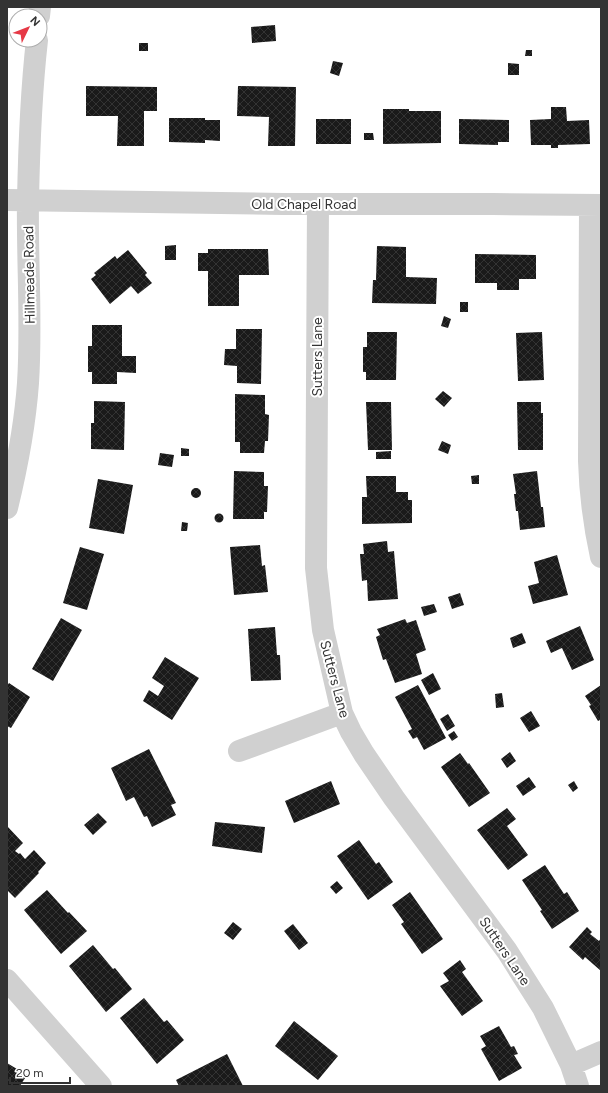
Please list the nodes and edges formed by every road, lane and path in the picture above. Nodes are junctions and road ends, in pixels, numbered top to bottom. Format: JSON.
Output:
{"nodes":[{"id":1,"x":36,"y":48,"type":"edge"},
{"id":2,"x":7,"y":200,"type":"edge"},
{"id":3,"x":28,"y":201,"type":"junction"},
{"id":4,"x":318,"y":204,"type":"junction"},
{"id":5,"x":596,"y":205,"type":"edge"},
{"id":6,"x":7,"y":508,"type":"edge"},
{"id":7,"x":601,"y":557,"type":"edge"},
{"id":8,"x":342,"y":713,"type":"junction"},
{"id":9,"x":239,"y":750,"type":"dead end"},
{"id":10,"x":7,"y":980,"type":"edge"},
{"id":11,"x":601,"y":1052,"type":"edge"},
{"id":12,"x":571,"y":1065,"type":"junction"},
{"id":13,"x":99,"y":1085,"type":"edge"},
{"id":14,"x":578,"y":1086,"type":"edge"}],
"edges":[{"from":1,"to":3,"type":"street","name":"Hillmeade Road"},
{"from":2,"to":3,"type":"street","name":"Old Chapel Road"},
{"from":3,"to":4,"type":"street","name":"Old Chapel Road"},
{"from":3,"to":6,"type":"street","name":"Hillmeade Road"},
{"from":4,"to":5,"type":"street","name":"Old Chapel Road"},
{"from":4,"to":8,"type":"street","name":"Sutters Lane"},
{"from":5,"to":7,"type":"street"},
{"from":8,"to":9,"type":"street"},
{"from":8,"to":12,"type":"street","name":"Sutters Lane"},
{"from":10,"to":13,"type":"street"},
{"from":11,"to":12,"type":"street"},
{"from":12,"to":14,"type":"street","name":"Sutters Lane"}]}
